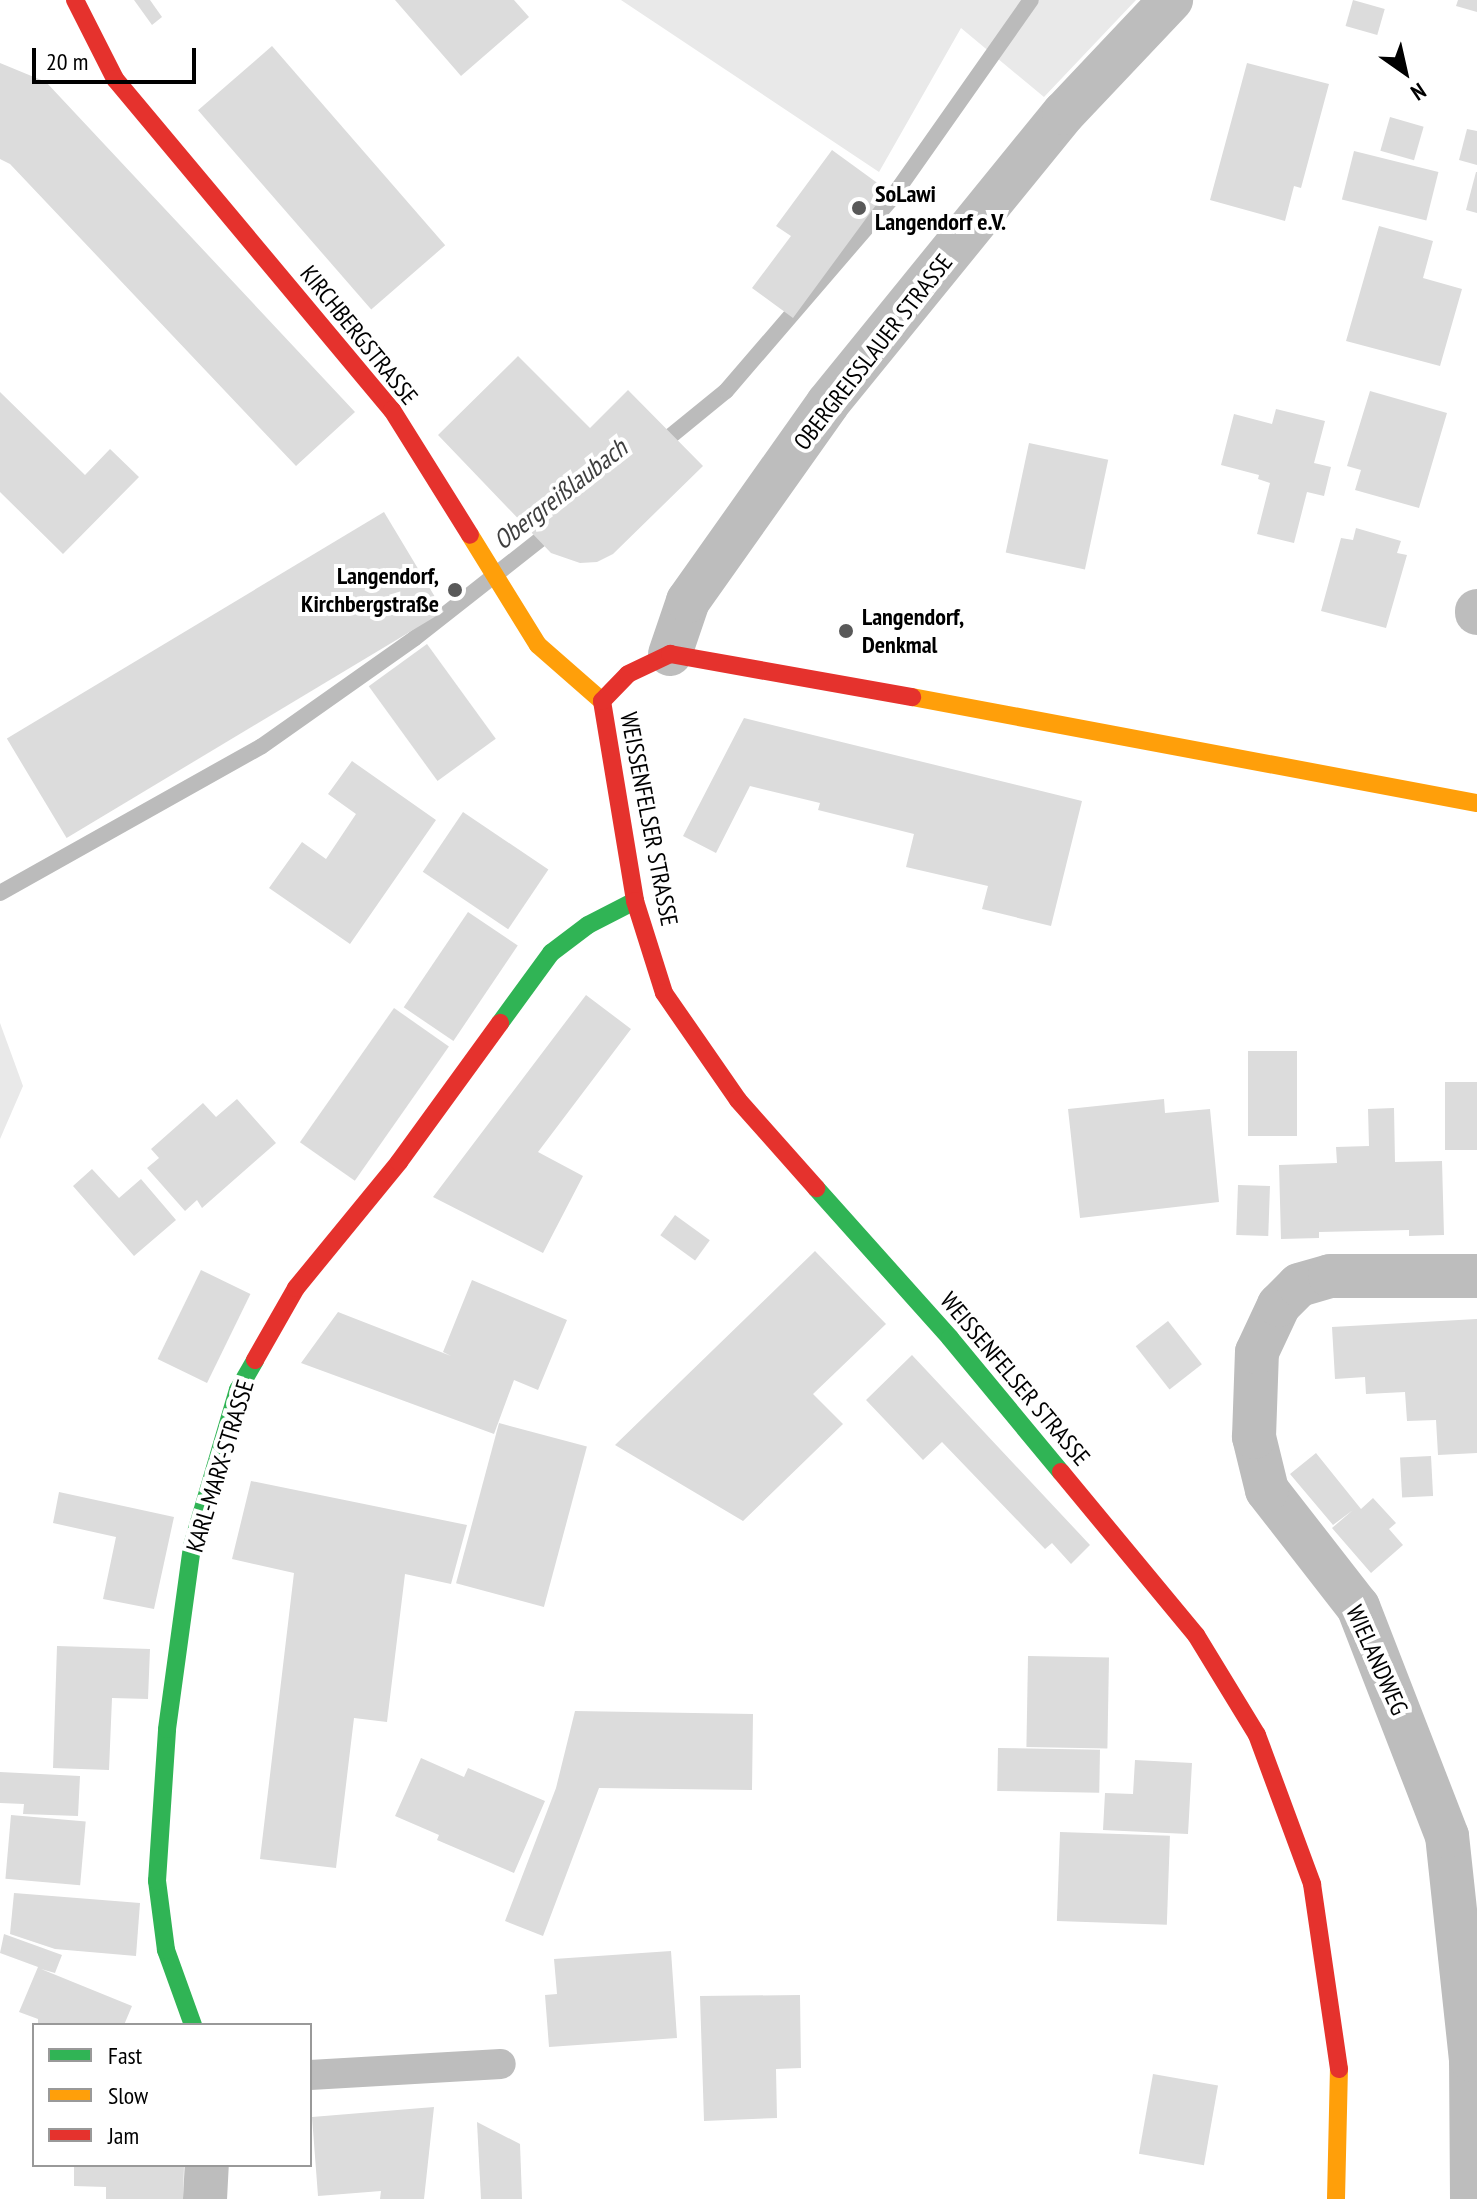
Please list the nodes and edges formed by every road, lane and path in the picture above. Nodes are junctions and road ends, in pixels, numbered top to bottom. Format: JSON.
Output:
{"nodes":[{"id":1,"x":75,"y":0,"type":"edge"},
{"id":2,"x":1171,"y":0,"type":"edge"},
{"id":3,"x":670,"y":654,"type":"junction"},
{"id":4,"x":602,"y":701,"type":"junction"},
{"id":5,"x":1477,"y":803,"type":"edge"},
{"id":6,"x":635,"y":901,"type":"junction"},
{"id":7,"x":1477,"y":1276,"type":"edge"},
{"id":8,"x":192,"y":2023,"type":"edge"},
{"id":9,"x":1474,"y":2059,"type":"edge"},
{"id":10,"x":501,"y":2064,"type":"dead end"},
{"id":11,"x":312,"y":2075,"type":"edge"},
{"id":12,"x":207,"y":2167,"type":"edge"},
{"id":13,"x":205,"y":2199,"type":"edge"},
{"id":14,"x":1336,"y":2199,"type":"edge"},
{"id":15,"x":1472,"y":2199,"type":"edge"}],
"edges":[{"from":1,"to":4,"type":"street","name":"KIRCHBERGSTRASSE"},
{"from":2,"to":3,"type":"street","name":"OBERGREISSLAUER STRASSE"},
{"from":3,"to":4,"type":"street","name":"WEISSENFELSER STRASSE"},
{"from":3,"to":5,"type":"street"},
{"from":4,"to":6,"type":"street","name":"WEISSENFELSER STRASSE"},
{"from":6,"to":8,"type":"street","name":"KARL-MARX-STRASSE"},
{"from":6,"to":14,"type":"street","name":"WEISSENFELSER STRASSE"},
{"from":7,"to":9,"type":"street","name":"WIELANDWEG"},
{"from":9,"to":15,"type":"street","name":"WIELANDWEG"},
{"from":10,"to":11,"type":"lane"},
{"from":12,"to":13,"type":"street"}]}
